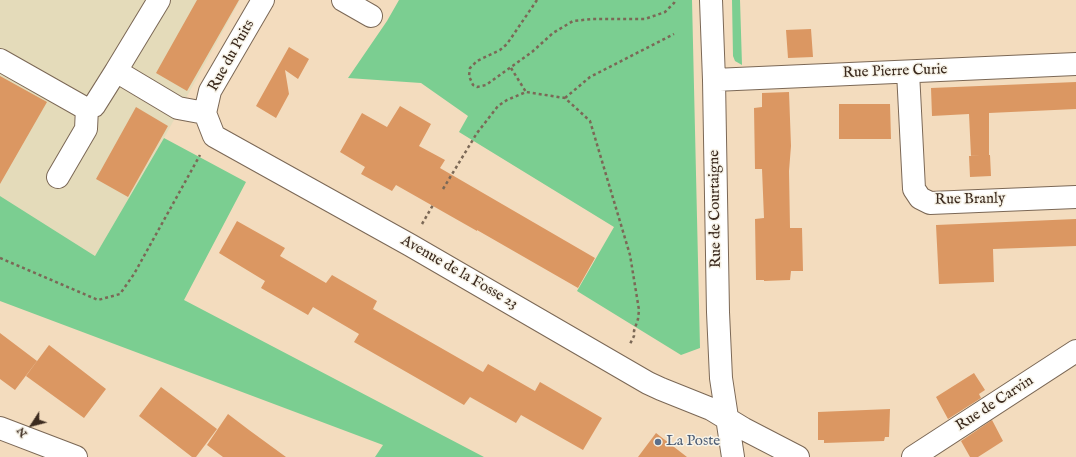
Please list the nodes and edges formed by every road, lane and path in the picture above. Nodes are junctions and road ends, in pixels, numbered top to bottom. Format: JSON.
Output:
{"nodes":[{"id":1,"x":159,"y":0,"type":"edge"},
{"id":2,"x":263,"y":0,"type":"edge"},
{"id":3,"x":343,"y":0,"type":"edge"},
{"id":4,"x":537,"y":0,"type":"edge"},
{"id":5,"x":675,"y":0,"type":"edge"},
{"id":6,"x":711,"y":0,"type":"edge"},
{"id":7,"x":371,"y":16,"type":"dead end"},
{"id":8,"x":674,"y":34,"type":"dead end"},
{"id":9,"x":0,"y":60,"type":"edge"},
{"id":10,"x":1076,"y":64,"type":"edge"},
{"id":11,"x":511,"y":68,"type":"junction"},
{"id":12,"x":116,"y":71,"type":"junction"},
{"id":13,"x":908,"y":72,"type":"junction"},
{"id":14,"x":714,"y":80,"type":"junction"},
{"id":15,"x":526,"y":92,"type":"junction"},
{"id":16,"x":565,"y":98,"type":"junction"},
{"id":17,"x":87,"y":108,"type":"junction"},
{"id":18,"x":205,"y":113,"type":"junction"},
{"id":19,"x":214,"y":136,"type":"junction"},
{"id":20,"x":58,"y":177,"type":"dead end"},
{"id":21,"x":443,"y":189,"type":"dead end"},
{"id":22,"x":1076,"y":197,"type":"edge"},
{"id":23,"x":0,"y":258,"type":"edge"},
{"id":24,"x":1076,"y":351,"type":"edge"},
{"id":25,"x":618,"y":366,"type":"junction"},
{"id":26,"x":728,"y":418,"type":"junction"},
{"id":27,"x":0,"y":428,"type":"edge"},
{"id":28,"x":76,"y":457,"type":"edge"},
{"id":29,"x":733,"y":457,"type":"edge"},
{"id":30,"x":798,"y":457,"type":"edge"},
{"id":31,"x":913,"y":457,"type":"edge"}],
"edges":[{"from":1,"to":12,"type":"street"},
{"from":2,"to":18,"type":"street","name":"Rue du Puits"},
{"from":3,"to":7,"type":"street"},
{"from":4,"to":11,"type":"path"},
{"from":5,"to":11,"type":"path"},
{"from":6,"to":14,"type":"street","name":"Rue de Courtaigne"},
{"from":8,"to":16,"type":"path"},
{"from":9,"to":17,"type":"street"},
{"from":10,"to":13,"type":"street","name":"Rue Pierre Curie"},
{"from":11,"to":15,"type":"path"},
{"from":12,"to":17,"type":"street"},
{"from":12,"to":18,"type":"street"},
{"from":13,"to":14,"type":"street","name":"Rue Pierre Curie"},
{"from":13,"to":22,"type":"street","name":"Rue Branly"},
{"from":14,"to":26,"type":"street","name":"Rue de Courtaigne"},
{"from":15,"to":16,"type":"path"},
{"from":15,"to":21,"type":"path"},
{"from":16,"to":25,"type":"path"},
{"from":17,"to":20,"type":"street"},
{"from":18,"to":19,"type":"street"},
{"from":19,"to":23,"type":"path"},
{"from":19,"to":25,"type":"street","name":"Avenue de la Fosse 23"},
{"from":24,"to":31,"type":"street","name":"Rue de Carvin"},
{"from":25,"to":26,"type":"street","name":"Avenue de la Fosse 23"},
{"from":26,"to":29,"type":"street","name":"Rue de Courtaigne"},
{"from":26,"to":30,"type":"street"},
{"from":27,"to":28,"type":"street"}]}
